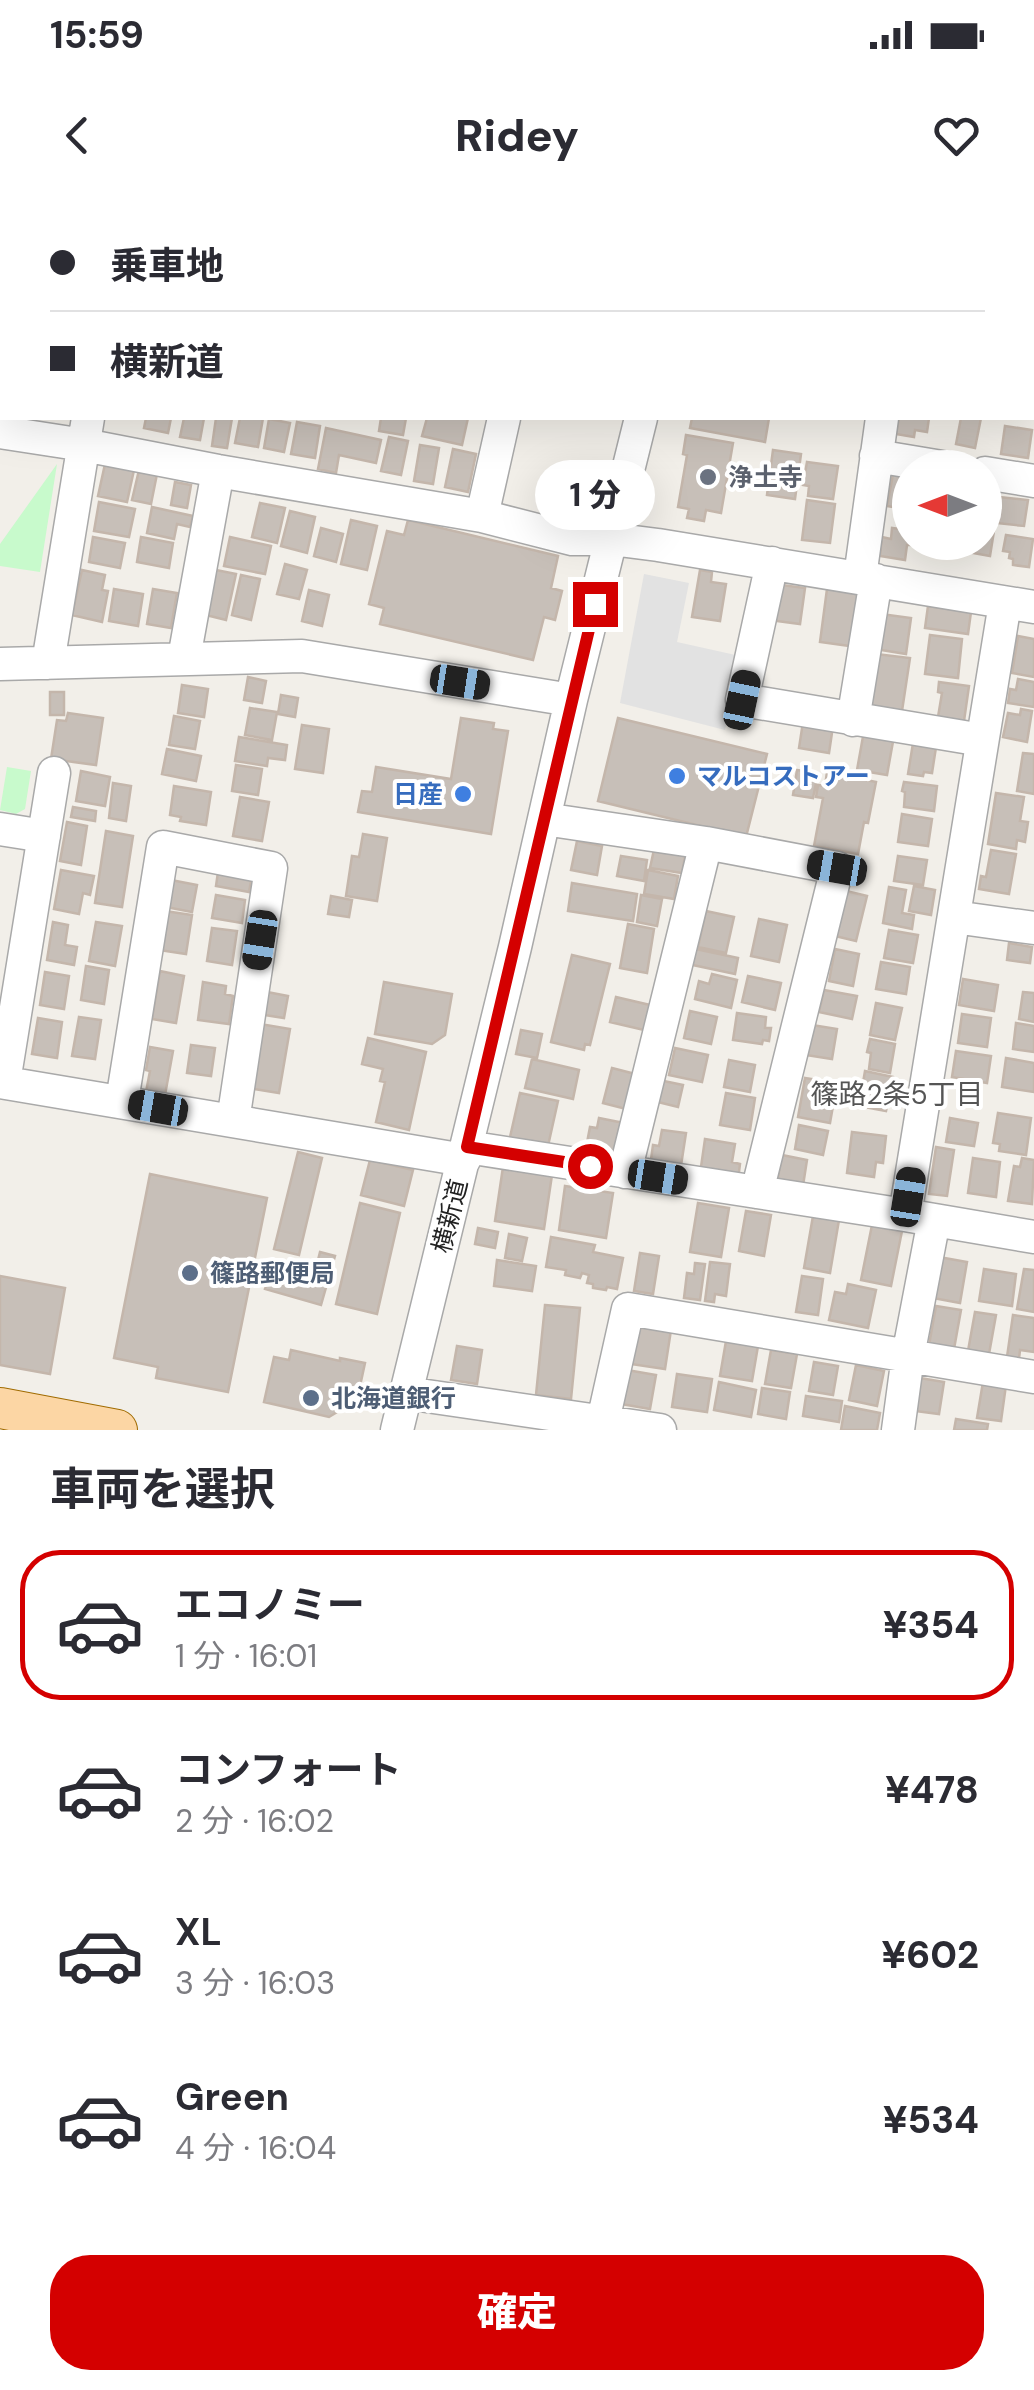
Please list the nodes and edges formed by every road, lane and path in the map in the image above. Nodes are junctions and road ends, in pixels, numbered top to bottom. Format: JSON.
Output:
{"nodes":[{"id":1,"x":504,"y":420,"type":"edge"},
{"id":2,"x":641,"y":420,"type":"edge"},
{"id":3,"x":882,"y":420,"type":"edge"},
{"id":4,"x":86,"y":431,"type":"edge"},
{"id":5,"x":0,"y":432,"type":"edge"},
{"id":6,"x":876,"y":456,"type":"junction"},
{"id":7,"x":892,"y":459,"type":"edge"},
{"id":8,"x":218,"y":471,"type":"junction"},
{"id":9,"x":1002,"y":476,"type":"edge"},
{"id":10,"x":1034,"y":481,"type":"edge"},
{"id":11,"x":482,"y":516,"type":"junction"},
{"id":12,"x":611,"y":539,"type":"junction"},
{"id":13,"x":772,"y":563,"type":"junction"},
{"id":14,"x":868,"y":578,"type":"junction"},
{"id":15,"x":1020,"y":605,"type":"edge"},
{"id":16,"x":184,"y":658,"type":"junction"},
{"id":17,"x":0,"y":664,"type":"edge"},
{"id":18,"x":48,"y":664,"type":"junction"},
{"id":19,"x":571,"y":700,"type":"junction"},
{"id":20,"x":853,"y":720,"type":"junction"},
{"id":21,"x":982,"y":740,"type":"junction"},
{"id":22,"x":54,"y":773,"type":"dead end"},
{"id":23,"x":544,"y":819,"type":"junction"},
{"id":24,"x":0,"y":828,"type":"edge"},
{"id":25,"x":44,"y":836,"type":"junction"},
{"id":26,"x":706,"y":843,"type":"junction"},
{"id":27,"x":954,"y":917,"type":"junction"},
{"id":28,"x":1034,"y":928,"type":"edge"},
{"id":29,"x":13,"y":952,"type":"edge"},
{"id":30,"x":2,"y":1082,"type":"edge"},
{"id":31,"x":122,"y":1101,"type":"junction"},
{"id":32,"x":232,"y":1121,"type":"junction"},
{"id":33,"x":466,"y":1154,"type":"junction"},
{"id":34,"x":625,"y":1172,"type":"junction"},
{"id":35,"x":757,"y":1192,"type":"junction"},
{"id":36,"x":920,"y":1218,"type":"junction"},
{"id":37,"x":1034,"y":1237,"type":"edge"},
{"id":38,"x":908,"y":1356,"type":"junction"},
{"id":39,"x":1034,"y":1377,"type":"edge"},
{"id":40,"x":406,"y":1393,"type":"junction"},
{"id":41,"x":0,"y":1408,"type":"edge"},
{"id":42,"x":604,"y":1421,"type":"junction"},
{"id":43,"x":117,"y":1430,"type":"edge"},
{"id":44,"x":398,"y":1430,"type":"edge"},
{"id":45,"x":660,"y":1430,"type":"edge"},
{"id":46,"x":898,"y":1430,"type":"edge"}],
"edges":[{"from":1,"to":11,"type":"street"},
{"from":2,"to":12,"type":"street","name":"横新道"},
{"from":3,"to":6,"type":"street"},
{"from":4,"to":5,"type":"street"},
{"from":4,"to":8,"type":"street"},
{"from":4,"to":18,"type":"street"},
{"from":6,"to":7,"type":"street"},
{"from":6,"to":14,"type":"street"},
{"from":8,"to":11,"type":"street"},
{"from":8,"to":16,"type":"street"},
{"from":9,"to":10,"type":"street"},
{"from":11,"to":12,"type":"street"},
{"from":12,"to":13,"type":"street"},
{"from":12,"to":19,"type":"street","name":"横新道"},
{"from":13,"to":14,"type":"street"},
{"from":13,"to":20,"type":"street"},
{"from":14,"to":15,"type":"street"},
{"from":14,"to":20,"type":"street"},
{"from":15,"to":21,"type":"street"},
{"from":16,"to":18,"type":"street"},
{"from":16,"to":19,"type":"street"},
{"from":17,"to":18,"type":"street"},
{"from":19,"to":23,"type":"street","name":"横新道"},
{"from":20,"to":21,"type":"street"},
{"from":21,"to":27,"type":"street"},
{"from":22,"to":25,"type":"street"},
{"from":23,"to":26,"type":"street"},
{"from":23,"to":33,"type":"street","name":"横新道"},
{"from":24,"to":25,"type":"street"},
{"from":25,"to":29,"type":"street"},
{"from":26,"to":34,"type":"street"},
{"from":26,"to":35,"type":"street"},
{"from":27,"to":28,"type":"street"},
{"from":27,"to":36,"type":"street"},
{"from":29,"to":30,"type":"street"},
{"from":30,"to":31,"type":"street"},
{"from":31,"to":32,"type":"street"},
{"from":31,"to":32,"type":"street"},
{"from":32,"to":33,"type":"street"},
{"from":33,"to":34,"type":"street"},
{"from":33,"to":40,"type":"street","name":"横新道"},
{"from":34,"to":35,"type":"street"},
{"from":35,"to":36,"type":"street"},
{"from":36,"to":37,"type":"street"},
{"from":36,"to":38,"type":"street"},
{"from":38,"to":39,"type":"street"},
{"from":38,"to":42,"type":"street"},
{"from":38,"to":46,"type":"street"},
{"from":40,"to":42,"type":"street"},
{"from":40,"to":44,"type":"street","name":"横新道"},
{"from":41,"to":43,"type":"main road"},
{"from":42,"to":45,"type":"street"}]}
